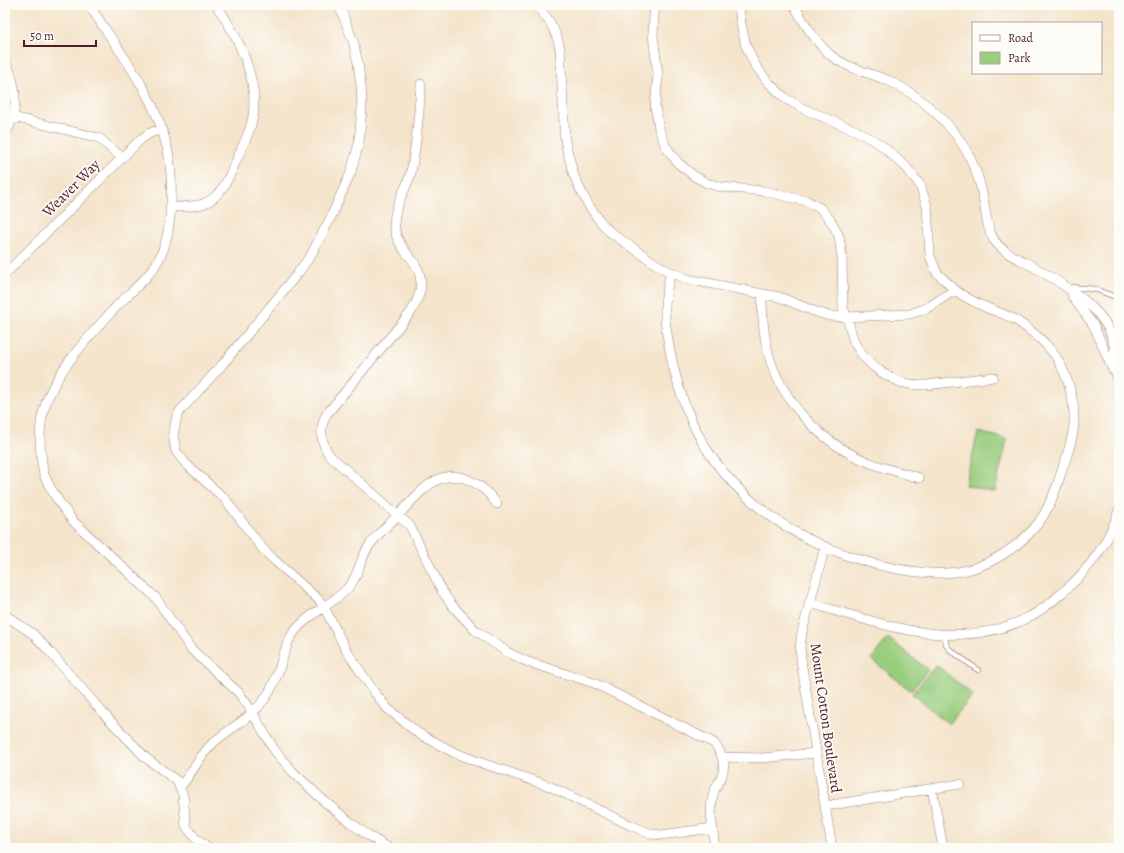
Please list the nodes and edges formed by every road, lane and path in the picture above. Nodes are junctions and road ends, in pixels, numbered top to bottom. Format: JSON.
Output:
{"nodes":[{"id":1,"x":89,"y":5,"type":"edge"},
{"id":2,"x":216,"y":5,"type":"edge"},
{"id":3,"x":339,"y":5,"type":"edge"},
{"id":4,"x":535,"y":5,"type":"edge"},
{"id":5,"x":656,"y":5,"type":"edge"},
{"id":6,"x":738,"y":5,"type":"edge"},
{"id":7,"x":794,"y":5,"type":"edge"},
{"id":8,"x":5,"y":61,"type":"edge"},
{"id":9,"x":422,"y":84,"type":"dead end"},
{"id":10,"x":9,"y":116,"type":"edge"},
{"id":11,"x":162,"y":129,"type":"junction"},
{"id":12,"x":5,"y":134,"type":"edge"},
{"id":13,"x":121,"y":157,"type":"junction"},
{"id":14,"x":170,"y":207,"type":"junction"},
{"id":15,"x":671,"y":272,"type":"junction"},
{"id":16,"x":5,"y":274,"type":"edge"},
{"id":17,"x":1065,"y":287,"type":"junction"},
{"id":18,"x":955,"y":290,"type":"junction"},
{"id":19,"x":762,"y":294,"type":"junction"},
{"id":20,"x":1119,"y":298,"type":"edge"},
{"id":21,"x":847,"y":317,"type":"junction"},
{"id":22,"x":993,"y":377,"type":"dead end"},
{"id":23,"x":1118,"y":377,"type":"edge"},
{"id":24,"x":1119,"y":396,"type":"edge"},
{"id":25,"x":919,"y":478,"type":"dead end"},
{"id":26,"x":497,"y":504,"type":"dead end"},
{"id":27,"x":1119,"y":510,"type":"edge"},
{"id":28,"x":398,"y":515,"type":"junction"},
{"id":29,"x":825,"y":547,"type":"junction"},
{"id":30,"x":809,"y":603,"type":"junction"},
{"id":31,"x":324,"y":607,"type":"junction"},
{"id":32,"x":5,"y":615,"type":"edge"},
{"id":33,"x":945,"y":635,"type":"junction"},
{"id":34,"x":978,"y":670,"type":"dead end"},
{"id":35,"x":252,"y":713,"type":"junction"},
{"id":36,"x":816,"y":753,"type":"junction"},
{"id":37,"x":723,"y":757,"type":"junction"},
{"id":38,"x":960,"y":784,"type":"dead end"},
{"id":39,"x":180,"y":788,"type":"junction"},
{"id":40,"x":932,"y":788,"type":"junction"},
{"id":41,"x":825,"y":806,"type":"junction"},
{"id":42,"x":713,"y":828,"type":"junction"},
{"id":43,"x":208,"y":848,"type":"edge"},
{"id":44,"x":389,"y":848,"type":"edge"},
{"id":45,"x":715,"y":848,"type":"edge"},
{"id":46,"x":832,"y":848,"type":"edge"},
{"id":47,"x":943,"y":848,"type":"edge"}],
"edges":[{"from":1,"to":11,"type":"street"},
{"from":2,"to":14,"type":"street"},
{"from":3,"to":31,"type":"street"},
{"from":4,"to":15,"type":"street"},
{"from":5,"to":21,"type":"street"},
{"from":6,"to":18,"type":"street"},
{"from":7,"to":17,"type":"street"},
{"from":8,"to":10,"type":"street"},
{"from":9,"to":28,"type":"street"},
{"from":10,"to":12,"type":"street"},
{"from":10,"to":13,"type":"street"},
{"from":11,"to":13,"type":"street","name":"Weaver Way"},
{"from":11,"to":14,"type":"street"},
{"from":13,"to":16,"type":"street","name":"Weaver Way"},
{"from":14,"to":35,"type":"street"},
{"from":15,"to":19,"type":"street"},
{"from":15,"to":29,"type":"street"},
{"from":17,"to":20,"type":"lane"},
{"from":17,"to":23,"type":"street"},
{"from":18,"to":21,"type":"street"},
{"from":18,"to":29,"type":"street"},
{"from":19,"to":21,"type":"street"},
{"from":19,"to":25,"type":"street"},
{"from":21,"to":22,"type":"street"},
{"from":23,"to":24,"type":"street"},
{"from":26,"to":28,"type":"street"},
{"from":27,"to":33,"type":"street"},
{"from":28,"to":31,"type":"street"},
{"from":28,"to":37,"type":"street"},
{"from":29,"to":30,"type":"street","name":"Mount Cotton Boulevard"},
{"from":30,"to":33,"type":"street"},
{"from":30,"to":36,"type":"street","name":"Mount Cotton Boulevard"},
{"from":31,"to":35,"type":"street"},
{"from":31,"to":42,"type":"street"},
{"from":32,"to":39,"type":"street"},
{"from":33,"to":34,"type":"lane"},
{"from":35,"to":39,"type":"street"},
{"from":35,"to":44,"type":"street"},
{"from":36,"to":37,"type":"street"},
{"from":36,"to":41,"type":"street","name":"Mount Cotton Boulevard"},
{"from":37,"to":42,"type":"street"},
{"from":38,"to":40,"type":"street"},
{"from":39,"to":43,"type":"street"},
{"from":40,"to":41,"type":"street"},
{"from":40,"to":47,"type":"street"},
{"from":41,"to":46,"type":"street","name":"Mount Cotton Boulevard"},
{"from":42,"to":45,"type":"street"}]}
